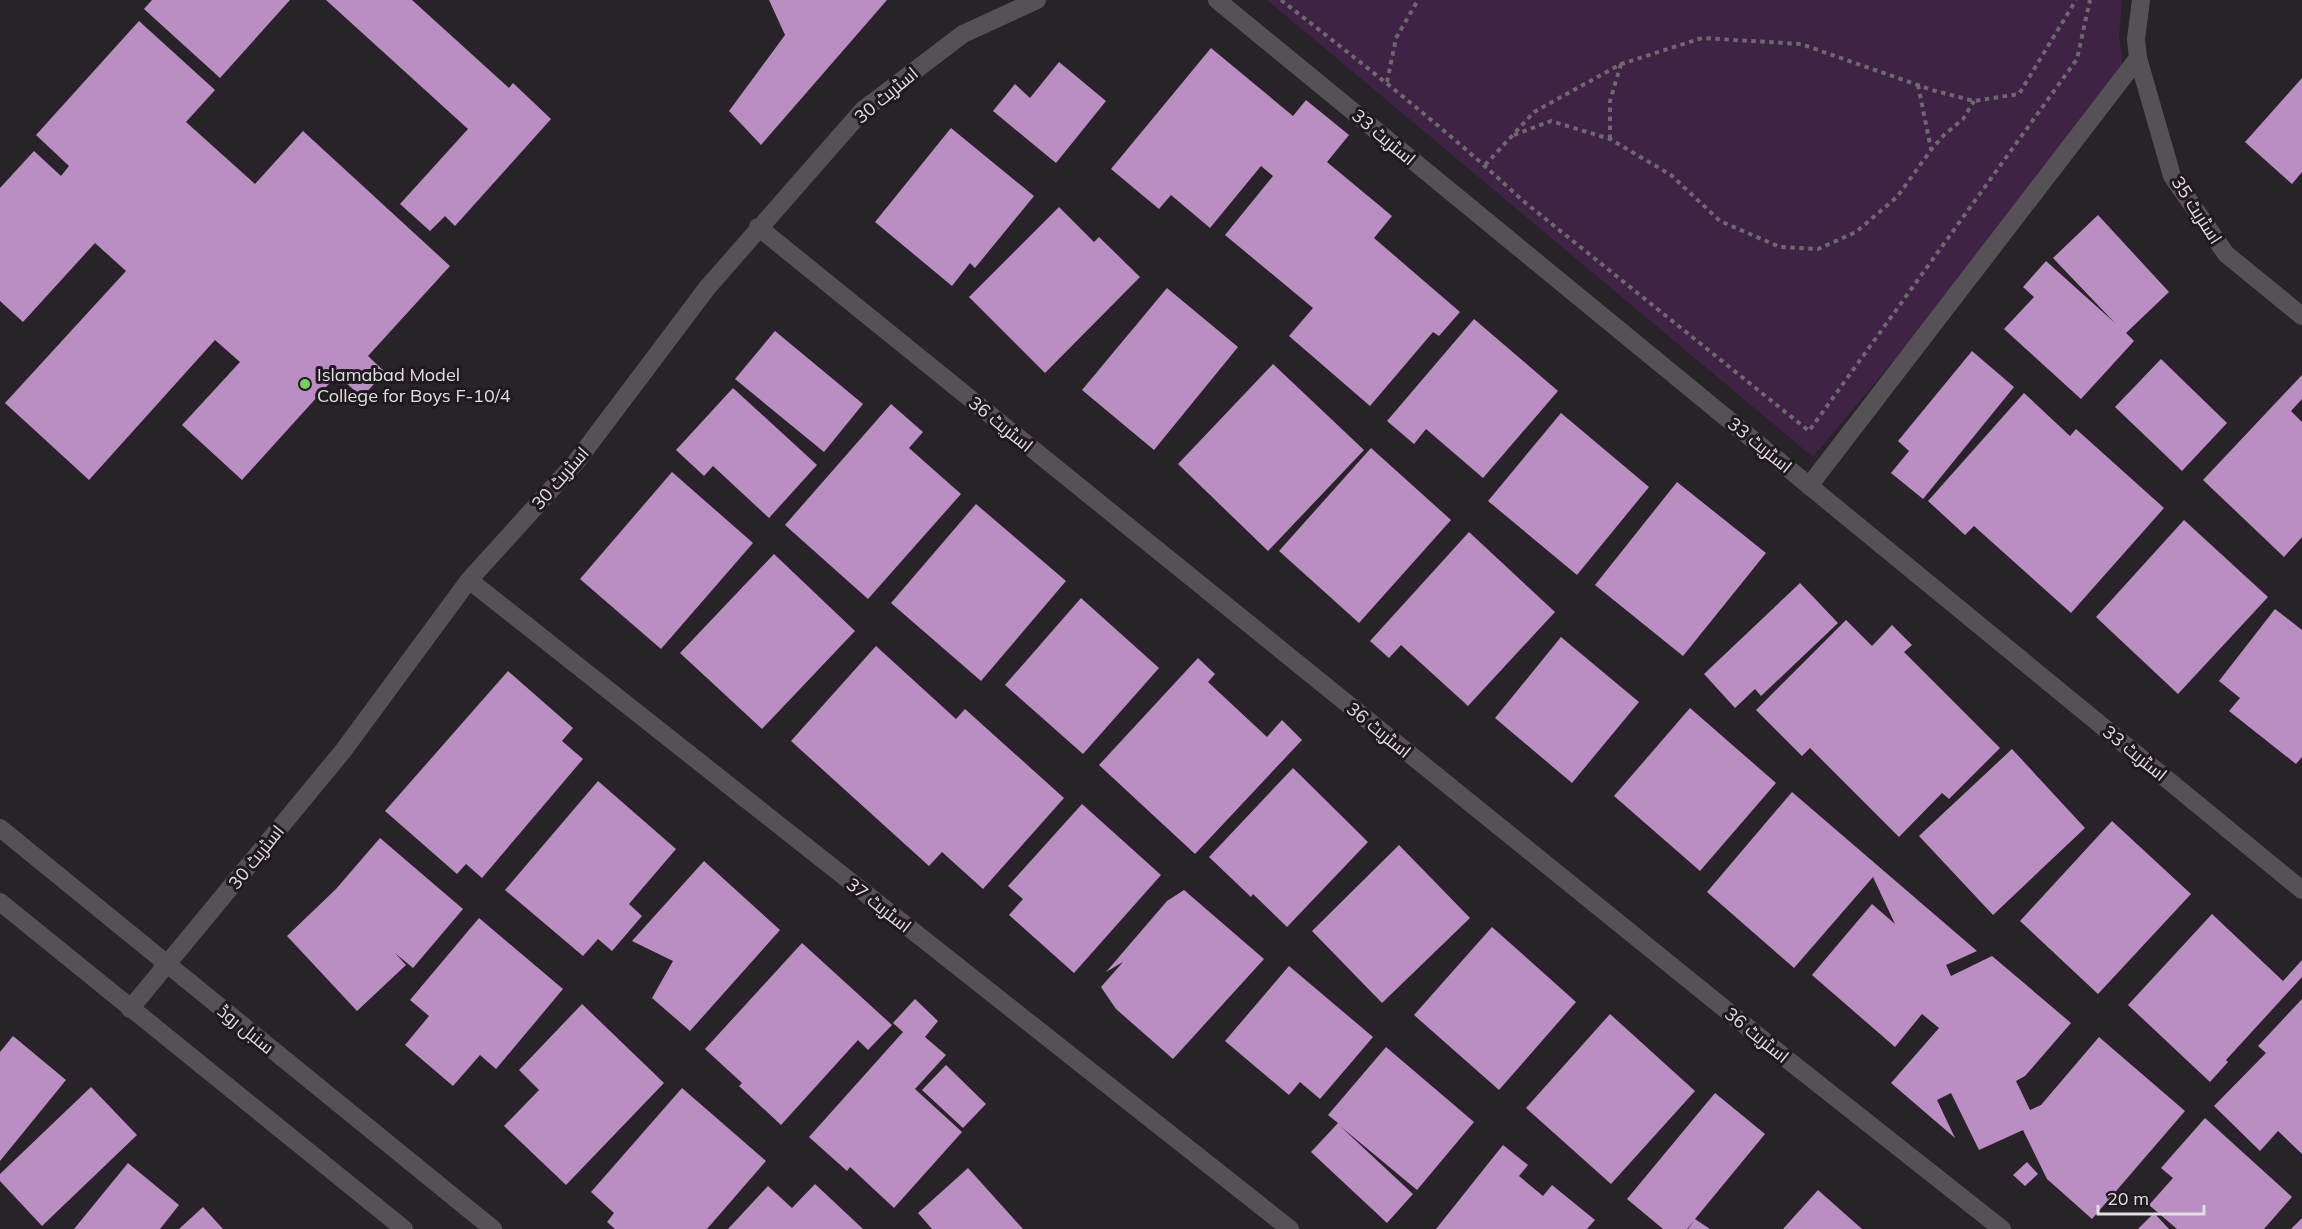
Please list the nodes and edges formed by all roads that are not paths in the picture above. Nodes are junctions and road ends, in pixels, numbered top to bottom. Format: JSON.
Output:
{"nodes":[{"id":1,"x":1037,"y":0,"type":"edge"},
{"id":2,"x":1217,"y":0,"type":"edge"},
{"id":3,"x":2141,"y":0,"type":"edge"},
{"id":4,"x":2138,"y":58,"type":"junction"},
{"id":5,"x":758,"y":228,"type":"junction"},
{"id":6,"x":2302,"y":315,"type":"edge"},
{"id":7,"x":1809,"y":486,"type":"junction"},
{"id":8,"x":469,"y":580,"type":"junction"},
{"id":9,"x":0,"y":828,"type":"edge"},
{"id":10,"x":2302,"y":890,"type":"edge"},
{"id":11,"x":0,"y":902,"type":"edge"},
{"id":12,"x":168,"y":965,"type":"junction"},
{"id":13,"x":130,"y":1009,"type":"junction"},
{"id":14,"x":405,"y":1229,"type":"edge"},
{"id":15,"x":493,"y":1229,"type":"edge"},
{"id":16,"x":1290,"y":1229,"type":"edge"},
{"id":17,"x":2002,"y":1229,"type":"edge"}],
"edges":[{"from":1,"to":5,"type":"street","name":"اسٹریٹ 30"},
{"from":2,"to":7,"type":"street","name":"اسٹریٹ 33"},
{"from":3,"to":4,"type":"street","name":"اسٹریٹ 35"},
{"from":4,"to":6,"type":"street","name":"اسٹریٹ 35"},
{"from":4,"to":7,"type":"street"},
{"from":5,"to":8,"type":"street","name":"اسٹریٹ 30"},
{"from":5,"to":17,"type":"street","name":"اسٹریٹ 36"},
{"from":7,"to":10,"type":"street","name":"اسٹریٹ 33"},
{"from":8,"to":12,"type":"street","name":"اسٹریٹ 30"},
{"from":8,"to":16,"type":"street","name":"اسٹریٹ 37"},
{"from":9,"to":12,"type":"street","name":"سنبل روڈ"},
{"from":11,"to":13,"type":"street"},
{"from":12,"to":13,"type":"street","name":"اسٹریٹ 30"},
{"from":12,"to":15,"type":"street","name":"سنبل روڈ"},
{"from":13,"to":14,"type":"street"}]}
